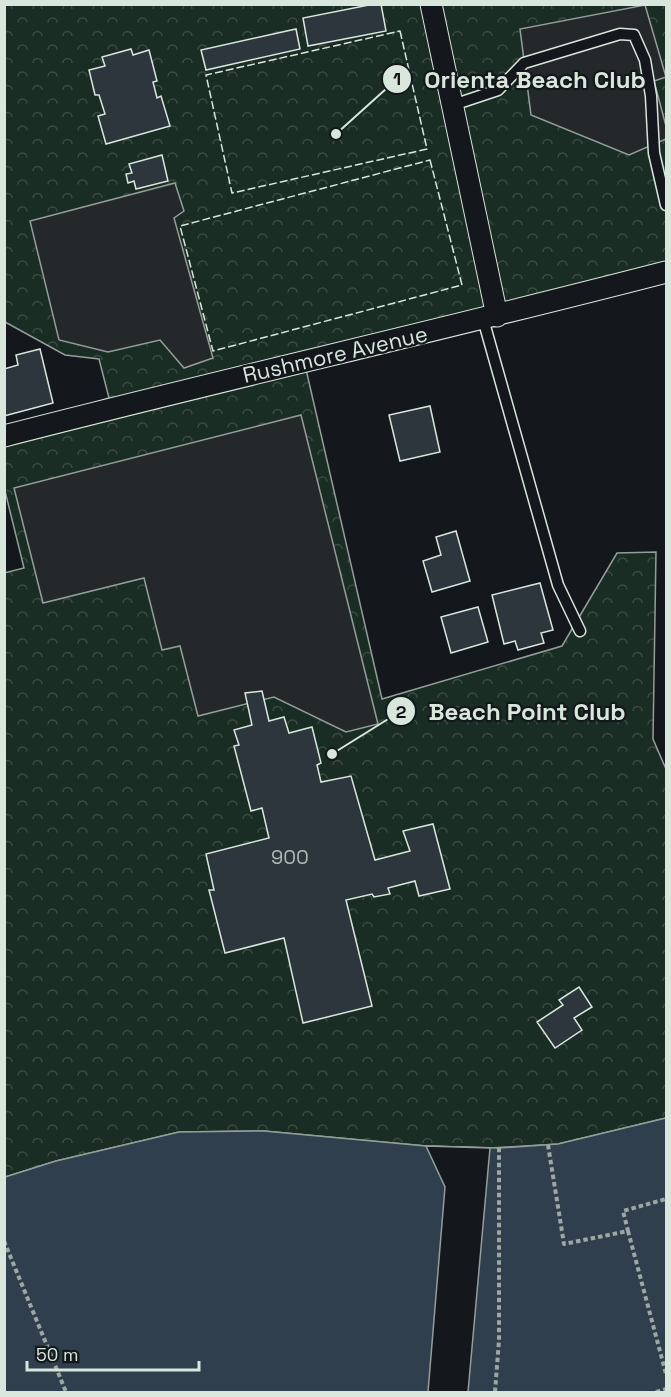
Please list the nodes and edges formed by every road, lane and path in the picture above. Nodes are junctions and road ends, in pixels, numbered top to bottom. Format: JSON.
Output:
{"nodes":[{"id":1,"x":431,"y":4,"type":"edge"},
{"id":2,"x":453,"y":105,"type":"junction"},
{"id":3,"x":666,"y":205,"type":"edge"},
{"id":4,"x":666,"y":272,"type":"edge"},
{"id":5,"x":490,"y":317,"type":"junction"},
{"id":6,"x":4,"y":436,"type":"edge"},
{"id":7,"x":580,"y":632,"type":"dead end"},
{"id":8,"x":548,"y":1145,"type":"dead end"},
{"id":9,"x":499,"y":1148,"type":"dead end"},
{"id":10,"x":666,"y":1199,"type":"edge"},
{"id":11,"x":627,"y":1231,"type":"junction"},
{"id":12,"x":4,"y":1241,"type":"edge"},
{"id":13,"x":666,"y":1374,"type":"edge"},
{"id":14,"x":666,"y":1389,"type":"edge"},
{"id":15,"x":66,"y":1392,"type":"edge"},
{"id":16,"x":495,"y":1392,"type":"edge"},
{"id":17,"x":656,"y":1392,"type":"edge"}],
"edges":[{"from":1,"to":2,"type":"street"},
{"from":2,"to":3,"type":"lane"},
{"from":2,"to":5,"type":"street"},
{"from":4,"to":5,"type":"street","name":"Rushmore Avenue"},
{"from":5,"to":6,"type":"street","name":"Rushmore Avenue"},
{"from":5,"to":7,"type":"lane"},
{"from":8,"to":11,"type":"path"},
{"from":9,"to":16,"type":"path"},
{"from":10,"to":11,"type":"path"},
{"from":11,"to":13,"type":"path"},
{"from":12,"to":15,"type":"path"},
{"from":14,"to":17,"type":"path"}]}
